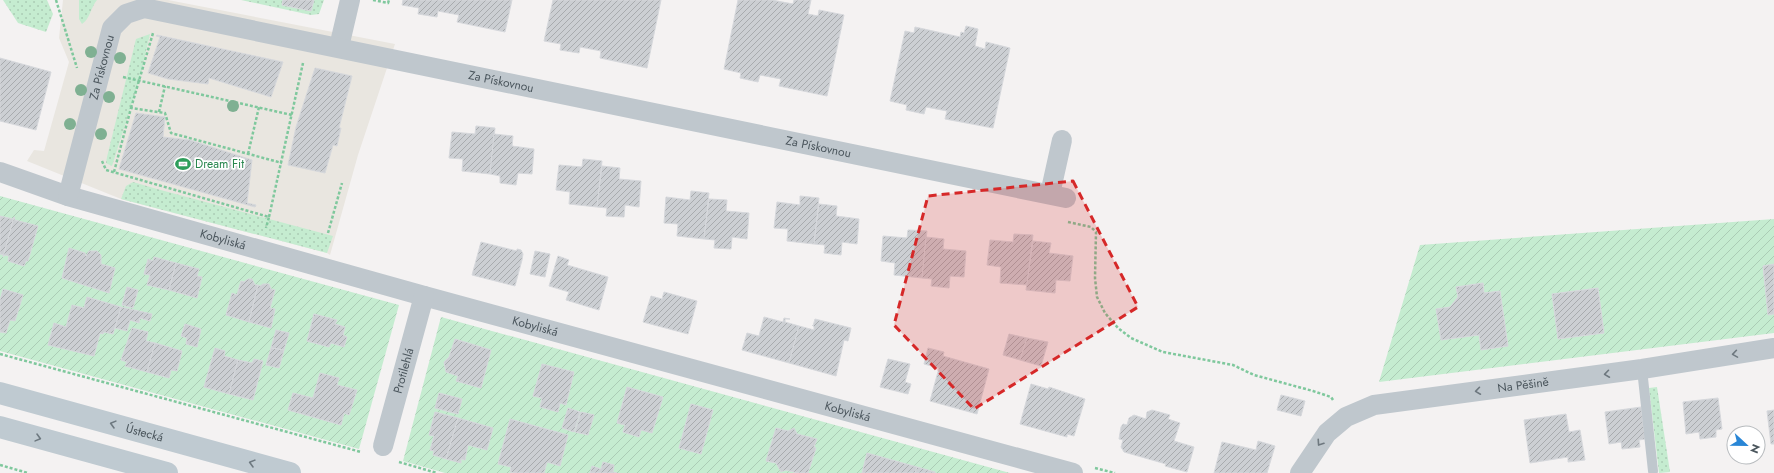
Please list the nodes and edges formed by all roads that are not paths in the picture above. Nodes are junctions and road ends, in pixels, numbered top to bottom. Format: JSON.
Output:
{"nodes":[{"id":1,"x":350,"y":0,"type":"edge"},
{"id":2,"x":339,"y":47,"type":"junction"},
{"id":3,"x":1062,"y":140,"type":"dead end"},
{"id":4,"x":0,"y":172,"type":"edge"},
{"id":5,"x":68,"y":196,"type":"junction"},
{"id":6,"x":424,"y":296,"type":"junction"},
{"id":7,"x":1774,"y":348,"type":"edge"},
{"id":8,"x":1642,"y":369,"type":"junction"},
{"id":9,"x":0,"y":393,"type":"edge"},
{"id":10,"x":0,"y":427,"type":"edge"},
{"id":11,"x":382,"y":449,"type":"road end"},
{"id":12,"x":1653,"y":471,"type":"dead end"},
{"id":13,"x":167,"y":473,"type":"edge"},
{"id":14,"x":290,"y":473,"type":"edge"},
{"id":15,"x":1073,"y":473,"type":"edge"},
{"id":16,"x":1300,"y":473,"type":"edge"}],
"edges":[{"from":1,"to":2,"type":"street"},
{"from":2,"to":3,"type":"street","name":"Za Pískovnou"},
{"from":2,"to":5,"type":"street","name":"Za Pískovnou"},
{"from":4,"to":5,"type":"street","name":"Kobyliská"},
{"from":5,"to":6,"type":"street","name":"Kobyliská"},
{"from":6,"to":11,"type":"street","name":"Protilehlá"},
{"from":6,"to":15,"type":"street","name":"Kobyliská"},
{"from":7,"to":8,"type":"street","name":"Na Pěšině","one_way":true},
{"from":8,"to":12,"type":"lane"},
{"from":8,"to":16,"type":"street","name":"Na Pěšině","one_way":true},
{"from":14,"to":9,"type":"main road","name":"Ústecká","one_way":true},
{"from":10,"to":13,"type":"main road","one_way":true}]}
